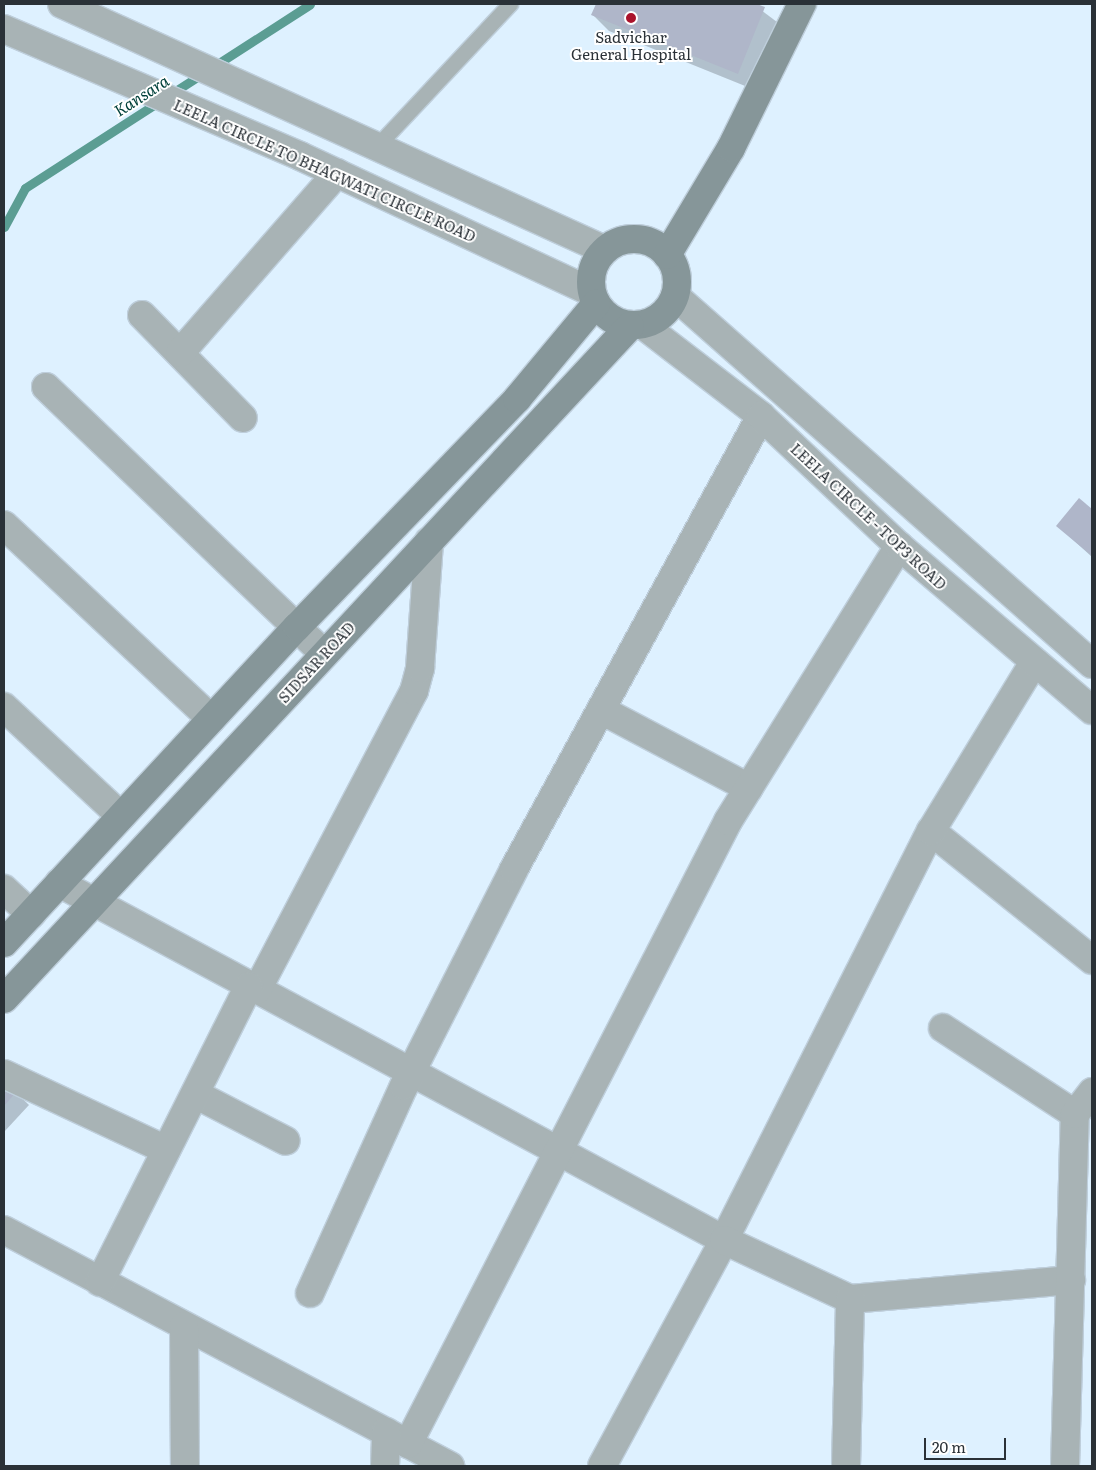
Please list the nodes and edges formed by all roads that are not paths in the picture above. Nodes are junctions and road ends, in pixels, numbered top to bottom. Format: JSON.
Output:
{"nodes":[{"id":1,"x":62,"y":4,"type":"edge"},
{"id":2,"x":510,"y":4,"type":"edge"},
{"id":3,"x":802,"y":4,"type":"edge"},
{"id":4,"x":4,"y":28,"type":"edge"},
{"id":5,"x":377,"y":146,"type":"junction"},
{"id":6,"x":337,"y":173,"type":"junction"},
{"id":7,"x":605,"y":250,"type":"junction"},
{"id":8,"x":667,"y":255,"type":"junction"},
{"id":9,"x":675,"y":296,"type":"junction"},
{"id":10,"x":593,"y":297,"type":"junction"},
{"id":11,"x":142,"y":315,"type":"dead end"},
{"id":12,"x":637,"y":325,"type":"junction"},
{"id":13,"x":180,"y":353,"type":"junction"},
{"id":14,"x":46,"y":387,"type":"dead end"},
{"id":15,"x":761,"y":416,"type":"junction"},
{"id":16,"x":243,"y":418,"type":"dead end"},
{"id":17,"x":4,"y":525,"type":"edge"},
{"id":18,"x":429,"y":541,"type":"junction"},
{"id":19,"x":899,"y":546,"type":"junction"},
{"id":20,"x":1032,"y":612,"type":"junction"},
{"id":21,"x":297,"y":627,"type":"junction"},
{"id":22,"x":1009,"y":640,"type":"junction"},
{"id":23,"x":324,"y":654,"type":"junction"},
{"id":24,"x":1034,"y":662,"type":"junction"},
{"id":25,"x":1092,"y":664,"type":"edge"},
{"id":26,"x":4,"y":707,"type":"edge"},
{"id":27,"x":601,"y":710,"type":"junction"},
{"id":28,"x":1092,"y":710,"type":"edge"},
{"id":29,"x":211,"y":719,"type":"junction"},
{"id":30,"x":748,"y":788,"type":"junction"},
{"id":31,"x":121,"y":816,"type":"junction"},
{"id":32,"x":931,"y":831,"type":"junction"},
{"id":33,"x":59,"y":883,"type":"junction"},
{"id":34,"x":4,"y":889,"type":"edge"},
{"id":35,"x":93,"y":901,"type":"junction"},
{"id":36,"x":30,"y":914,"type":"junction"},
{"id":37,"x":4,"y":943,"type":"edge"},
{"id":38,"x":1092,"y":960,"type":"edge"},
{"id":39,"x":253,"y":988,"type":"junction"},
{"id":40,"x":4,"y":999,"type":"edge"},
{"id":41,"x":943,"y":1028,"type":"dead end"},
{"id":42,"x":411,"y":1072,"type":"junction"},
{"id":43,"x":4,"y":1074,"type":"edge"},
{"id":44,"x":1092,"y":1092,"type":"edge"},
{"id":45,"x":195,"y":1094,"type":"junction"},
{"id":46,"x":1076,"y":1114,"type":"junction"},
{"id":47,"x":286,"y":1141,"type":"dead end"},
{"id":48,"x":166,"y":1150,"type":"junction"},
{"id":49,"x":561,"y":1153,"type":"junction"},
{"id":50,"x":4,"y":1230,"type":"edge"},
{"id":51,"x":724,"y":1240,"type":"junction"},
{"id":52,"x":1071,"y":1280,"type":"junction"},
{"id":53,"x":100,"y":1282,"type":"junction"},
{"id":54,"x":310,"y":1293,"type":"dead end"},
{"id":55,"x":850,"y":1299,"type":"junction"},
{"id":56,"x":184,"y":1326,"type":"junction"},
{"id":57,"x":397,"y":1438,"type":"junction"},
{"id":58,"x":185,"y":1466,"type":"edge"},
{"id":59,"x":385,"y":1466,"type":"edge"},
{"id":60,"x":450,"y":1466,"type":"edge"},
{"id":61,"x":602,"y":1466,"type":"edge"},
{"id":62,"x":846,"y":1466,"type":"edge"},
{"id":63,"x":1066,"y":1466,"type":"edge"}],
"edges":[{"from":1,"to":5,"type":"street"},
{"from":2,"to":5,"type":"lane"},
{"from":3,"to":8,"type":"main road"},
{"from":4,"to":6,"type":"street","name":"LEELA CIRCLE TO BHAGWATI CIRCLE ROAD"},
{"from":5,"to":7,"type":"street"},
{"from":6,"to":10,"type":"street","name":"LEELA CIRCLE TO BHAGWATI CIRCLE ROAD"},
{"from":6,"to":13,"type":"street"},
{"from":7,"to":8,"type":"main road"},
{"from":7,"to":10,"type":"main road"},
{"from":8,"to":9,"type":"main road"},
{"from":9,"to":12,"type":"main road"},
{"from":9,"to":20,"type":"street"},
{"from":10,"to":12,"type":"main road"},
{"from":10,"to":21,"type":"main road"},
{"from":11,"to":13,"type":"street"},
{"from":12,"to":15,"type":"street","name":"LEELA CIRCLE - TOP3 ROAD"},
{"from":12,"to":18,"type":"main road","name":"SIDSAR ROAD"},
{"from":13,"to":16,"type":"street"},
{"from":14,"to":21,"type":"street"},
{"from":15,"to":19,"type":"street","name":"LEELA CIRCLE - TOP3 ROAD"},
{"from":15,"to":27,"type":"street"},
{"from":17,"to":29,"type":"street"},
{"from":18,"to":23,"type":"main road","name":"SIDSAR ROAD"},
{"from":18,"to":39,"type":"street"},
{"from":19,"to":22,"type":"street","name":"LEELA CIRCLE - TOP3 ROAD"},
{"from":19,"to":30,"type":"street"},
{"from":20,"to":22,"type":"street"},
{"from":20,"to":25,"type":"street"},
{"from":21,"to":23,"type":"street"},
{"from":21,"to":29,"type":"main road"},
{"from":22,"to":24,"type":"street","name":"LEELA CIRCLE - TOP3 ROAD"},
{"from":23,"to":35,"type":"main road","name":"SIDSAR ROAD"},
{"from":24,"to":28,"type":"street","name":"LEELA CIRCLE - TOP3 ROAD"},
{"from":24,"to":32,"type":"street"},
{"from":26,"to":31,"type":"street"},
{"from":27,"to":30,"type":"street"},
{"from":27,"to":42,"type":"street"},
{"from":29,"to":31,"type":"main road"},
{"from":30,"to":49,"type":"street"},
{"from":31,"to":33,"type":"main road"},
{"from":32,"to":38,"type":"street"},
{"from":32,"to":51,"type":"street"},
{"from":33,"to":35,"type":"street"},
{"from":33,"to":36,"type":"main road"},
{"from":34,"to":36,"type":"street"},
{"from":35,"to":39,"type":"street"},
{"from":35,"to":40,"type":"main road","name":"SIDSAR ROAD"},
{"from":36,"to":37,"type":"main road"},
{"from":39,"to":42,"type":"street"},
{"from":39,"to":45,"type":"street"},
{"from":41,"to":46,"type":"street"},
{"from":42,"to":49,"type":"street"},
{"from":42,"to":54,"type":"street"},
{"from":43,"to":48,"type":"street"},
{"from":44,"to":46,"type":"street"},
{"from":45,"to":47,"type":"street"},
{"from":45,"to":48,"type":"street"},
{"from":46,"to":52,"type":"street"},
{"from":48,"to":53,"type":"street"},
{"from":49,"to":51,"type":"street"},
{"from":49,"to":57,"type":"street"},
{"from":50,"to":53,"type":"street"},
{"from":51,"to":55,"type":"street"},
{"from":51,"to":61,"type":"street"},
{"from":52,"to":55,"type":"street"},
{"from":52,"to":63,"type":"street"},
{"from":53,"to":56,"type":"street"},
{"from":55,"to":62,"type":"street"},
{"from":56,"to":57,"type":"street"},
{"from":56,"to":58,"type":"street"},
{"from":57,"to":59,"type":"street"},
{"from":57,"to":60,"type":"street"}]}
